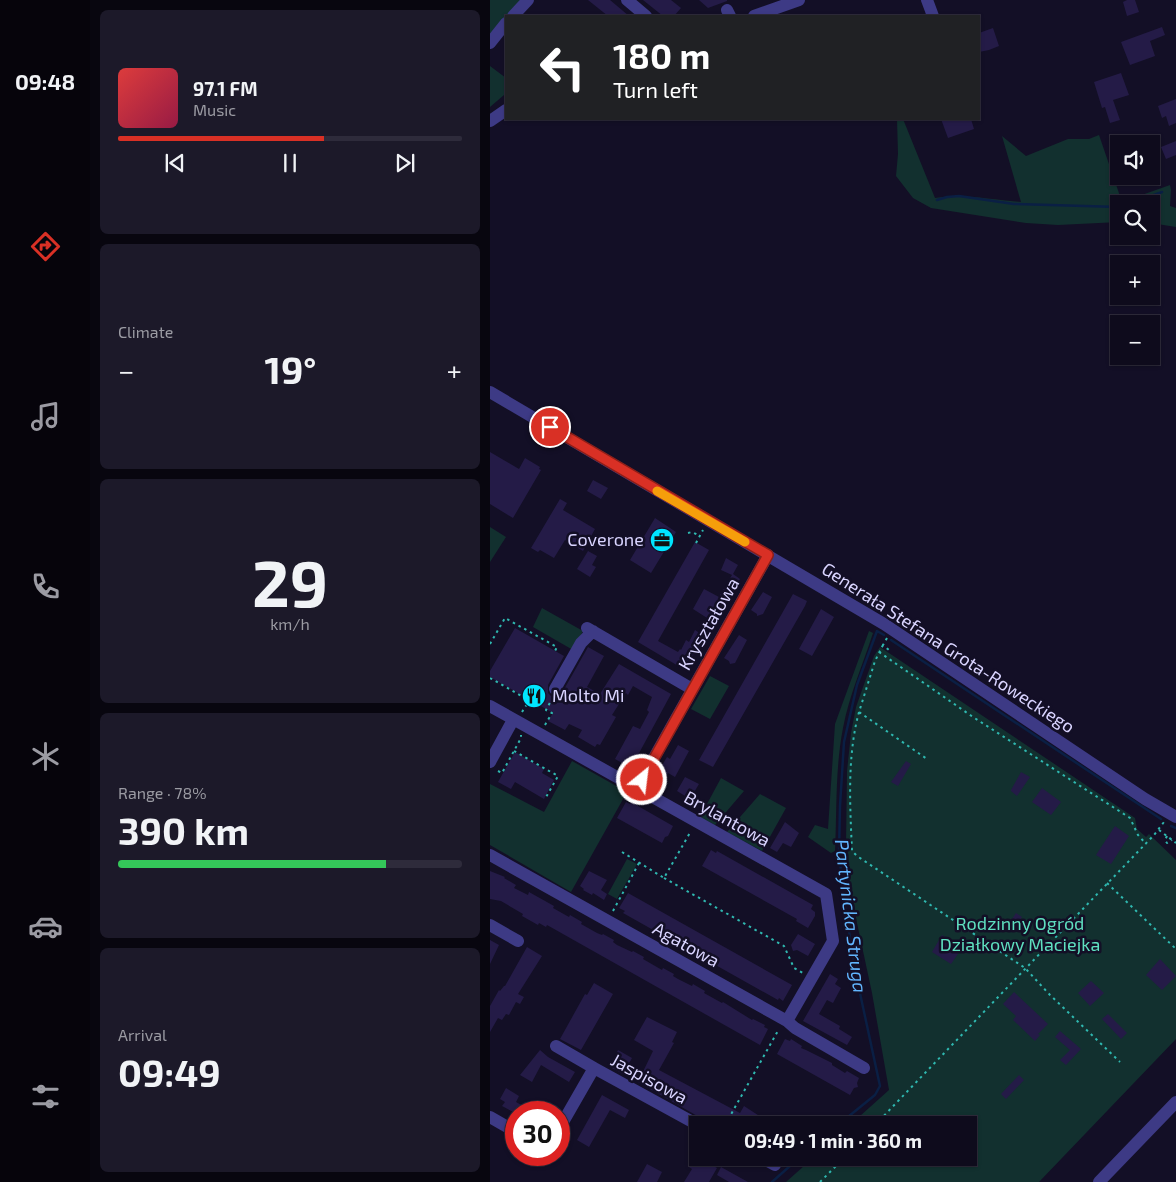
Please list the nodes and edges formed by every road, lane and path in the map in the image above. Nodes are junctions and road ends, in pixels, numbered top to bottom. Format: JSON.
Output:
{"nodes":[{"id":1,"x":528,"y":0,"type":"edge"},
{"id":2,"x":627,"y":0,"type":"edge"},
{"id":3,"x":800,"y":0,"type":"edge"},
{"id":4,"x":928,"y":0,"type":"edge"},
{"id":5,"x":514,"y":15,"type":"edge"},
{"id":6,"x":645,"y":15,"type":"edge"},
{"id":7,"x":757,"y":15,"type":"edge"},
{"id":8,"x":933,"y":15,"type":"edge"},
{"id":9,"x":505,"y":24,"type":"edge"},
{"id":10,"x":490,"y":43,"type":"edge"},
{"id":11,"x":505,"y":111,"type":"edge"},
{"id":12,"x":490,"y":121,"type":"edge"},
{"id":13,"x":490,"y":392,"type":"edge"},
{"id":14,"x":706,"y":526,"type":"dead end"},
{"id":15,"x":688,"y":533,"type":"dead end"},
{"id":16,"x":700,"y":536,"type":"junction"},
{"id":17,"x":696,"y":542,"type":"dead end"},
{"id":18,"x":768,"y":555,"type":"junction"},
{"id":19,"x":518,"y":625,"type":"junction"},
{"id":20,"x":516,"y":629,"type":"dead end"},
{"id":21,"x":892,"y":629,"type":"junction"},
{"id":22,"x":528,"y":631,"type":"junction"},
{"id":23,"x":526,"y":634,"type":"dead end"},
{"id":24,"x":537,"y":636,"type":"junction"},
{"id":25,"x":536,"y":640,"type":"dead end"},
{"id":26,"x":547,"y":642,"type":"junction"},
{"id":27,"x":490,"y":644,"type":"edge"},
{"id":28,"x":545,"y":645,"type":"dead end"},
{"id":29,"x":883,"y":645,"type":"junction"},
{"id":30,"x":555,"y":650,"type":"dead end"},
{"id":31,"x":890,"y":651,"type":"dead end"},
{"id":32,"x":879,"y":652,"type":"junction"},
{"id":33,"x":490,"y":678,"type":"edge"},
{"id":34,"x":692,"y":689,"type":"junction"},
{"id":35,"x":549,"y":691,"type":"junction"},
{"id":36,"x":529,"y":700,"type":"junction"},
{"id":37,"x":490,"y":706,"type":"edge"},
{"id":38,"x":859,"y":712,"type":"junction"},
{"id":39,"x":518,"y":722,"type":"junction"},
{"id":40,"x":542,"y":729,"type":"dead end"},
{"id":41,"x":514,"y":751,"type":"junction"},
{"id":42,"x":927,"y":758,"type":"dead end"},
{"id":43,"x":492,"y":765,"type":"edge"},
{"id":44,"x":636,"y":788,"type":"junction"},
{"id":45,"x":545,"y":798,"type":"dead end"},
{"id":46,"x":1173,"y":816,"type":"edge"},
{"id":47,"x":695,"y":822,"type":"junction"},
{"id":48,"x":1159,"y":830,"type":"junction"},
{"id":49,"x":1150,"y":835,"type":"dead end"},
{"id":50,"x":1154,"y":835,"type":"junction"},
{"id":51,"x":1167,"y":836,"type":"junction"},
{"id":52,"x":1172,"y":840,"type":"junction"},
{"id":53,"x":1176,"y":843,"type":"edge"},
{"id":54,"x":1146,"y":844,"type":"junction"},
{"id":55,"x":622,"y":852,"type":"dead end"},
{"id":56,"x":490,"y":855,"type":"edge"},
{"id":57,"x":639,"y":863,"type":"junction"},
{"id":58,"x":664,"y":878,"type":"junction"},
{"id":59,"x":1107,"y":883,"type":"junction"},
{"id":60,"x":611,"y":915,"type":"dead end"},
{"id":61,"x":490,"y":925,"type":"edge"},
{"id":62,"x":518,"y":941,"type":"dead end"},
{"id":63,"x":1176,"y":949,"type":"edge"},
{"id":64,"x":1026,"y":968,"type":"junction"},
{"id":65,"x":806,"y":975,"type":"dead end"},
{"id":66,"x":784,"y":1023,"type":"junction"},
{"id":67,"x":556,"y":1046,"type":"dead end"},
{"id":68,"x":1120,"y":1062,"type":"dead end"},
{"id":69,"x":594,"y":1068,"type":"junction"},
{"id":70,"x":864,"y":1068,"type":"dead end"},
{"id":71,"x":1176,"y":1102,"type":"edge"},
{"id":72,"x":570,"y":1110,"type":"edge"},
{"id":73,"x":730,"y":1116,"type":"edge"},
{"id":74,"x":884,"y":1116,"type":"edge"},
{"id":75,"x":490,"y":1117,"type":"edge"},
{"id":76,"x":689,"y":1121,"type":"edge"},
{"id":77,"x":505,"y":1126,"type":"edge"},
{"id":78,"x":836,"y":1166,"type":"edge"},
{"id":79,"x":820,"y":1182,"type":"edge"},
{"id":80,"x":1099,"y":1182,"type":"edge"}],
"edges":[{"from":1,"to":5,"type":"street"},
{"from":2,"to":6,"type":"street"},
{"from":3,"to":7,"type":"street"},
{"from":4,"to":8,"type":"street"},
{"from":9,"to":10,"type":"street"},
{"from":11,"to":12,"type":"street"},
{"from":13,"to":18,"type":"street","name":"Generała Stefana Grota-Roweckiego"},
{"from":14,"to":16,"type":"path"},
{"from":15,"to":16,"type":"path"},
{"from":16,"to":17,"type":"path"},
{"from":18,"to":21,"type":"street","name":"Generała Stefana Grota-Roweckiego"},
{"from":18,"to":34,"type":"street","name":"Kryształowa"},
{"from":19,"to":20,"type":"path"},
{"from":19,"to":22,"type":"path"},
{"from":19,"to":27,"type":"path"},
{"from":21,"to":29,"type":"path"},
{"from":21,"to":46,"type":"street","name":"Generała Stefana Grota-Roweckiego"},
{"from":22,"to":23,"type":"path"},
{"from":22,"to":24,"type":"path"},
{"from":24,"to":25,"type":"path"},
{"from":24,"to":26,"type":"path"},
{"from":26,"to":28,"type":"path"},
{"from":26,"to":30,"type":"path"},
{"from":29,"to":31,"type":"path"},
{"from":29,"to":32,"type":"path"},
{"from":32,"to":38,"type":"path"},
{"from":32,"to":54,"type":"path"},
{"from":33,"to":36,"type":"path"},
{"from":34,"to":35,"type":"street"},
{"from":34,"to":44,"type":"street","name":"Kryształowa"},
{"from":35,"to":36,"type":"path"},
{"from":35,"to":40,"type":"path"},
{"from":36,"to":39,"type":"path"},
{"from":37,"to":39,"type":"street","name":"Brylantowa"},
{"from":38,"to":42,"type":"path"},
{"from":38,"to":64,"type":"path"},
{"from":39,"to":41,"type":"path"},
{"from":39,"to":43,"type":"street"},
{"from":39,"to":44,"type":"street","name":"Brylantowa"},
{"from":41,"to":43,"type":"path"},
{"from":41,"to":45,"type":"path"},
{"from":44,"to":47,"type":"street","name":"Brylantowa"},
{"from":46,"to":48,"type":"path"},
{"from":47,"to":58,"type":"path"},
{"from":47,"to":66,"type":"street","name":"Brylantowa"},
{"from":48,"to":50,"type":"path"},
{"from":48,"to":51,"type":"path"},
{"from":49,"to":50,"type":"path"},
{"from":50,"to":54,"type":"path"},
{"from":51,"to":52,"type":"path"},
{"from":51,"to":52,"type":"path"},
{"from":52,"to":53,"type":"path"},
{"from":54,"to":59,"type":"path"},
{"from":55,"to":57,"type":"path"},
{"from":56,"to":66,"type":"street","name":"Agatowa"},
{"from":57,"to":58,"type":"path"},
{"from":57,"to":60,"type":"path"},
{"from":58,"to":65,"type":"path"},
{"from":59,"to":63,"type":"path"},
{"from":59,"to":64,"type":"path"},
{"from":61,"to":62,"type":"street"},
{"from":64,"to":68,"type":"path"},
{"from":64,"to":74,"type":"path"},
{"from":66,"to":70,"type":"street","name":"Agatowa"},
{"from":66,"to":73,"type":"path"},
{"from":67,"to":69,"type":"street"},
{"from":69,"to":72,"type":"street","name":"Jaspisowa"},
{"from":69,"to":76,"type":"street","name":"Jaspisowa"},
{"from":71,"to":80,"type":"street"},
{"from":75,"to":77,"type":"street"},
{"from":78,"to":79,"type":"path"}]}
